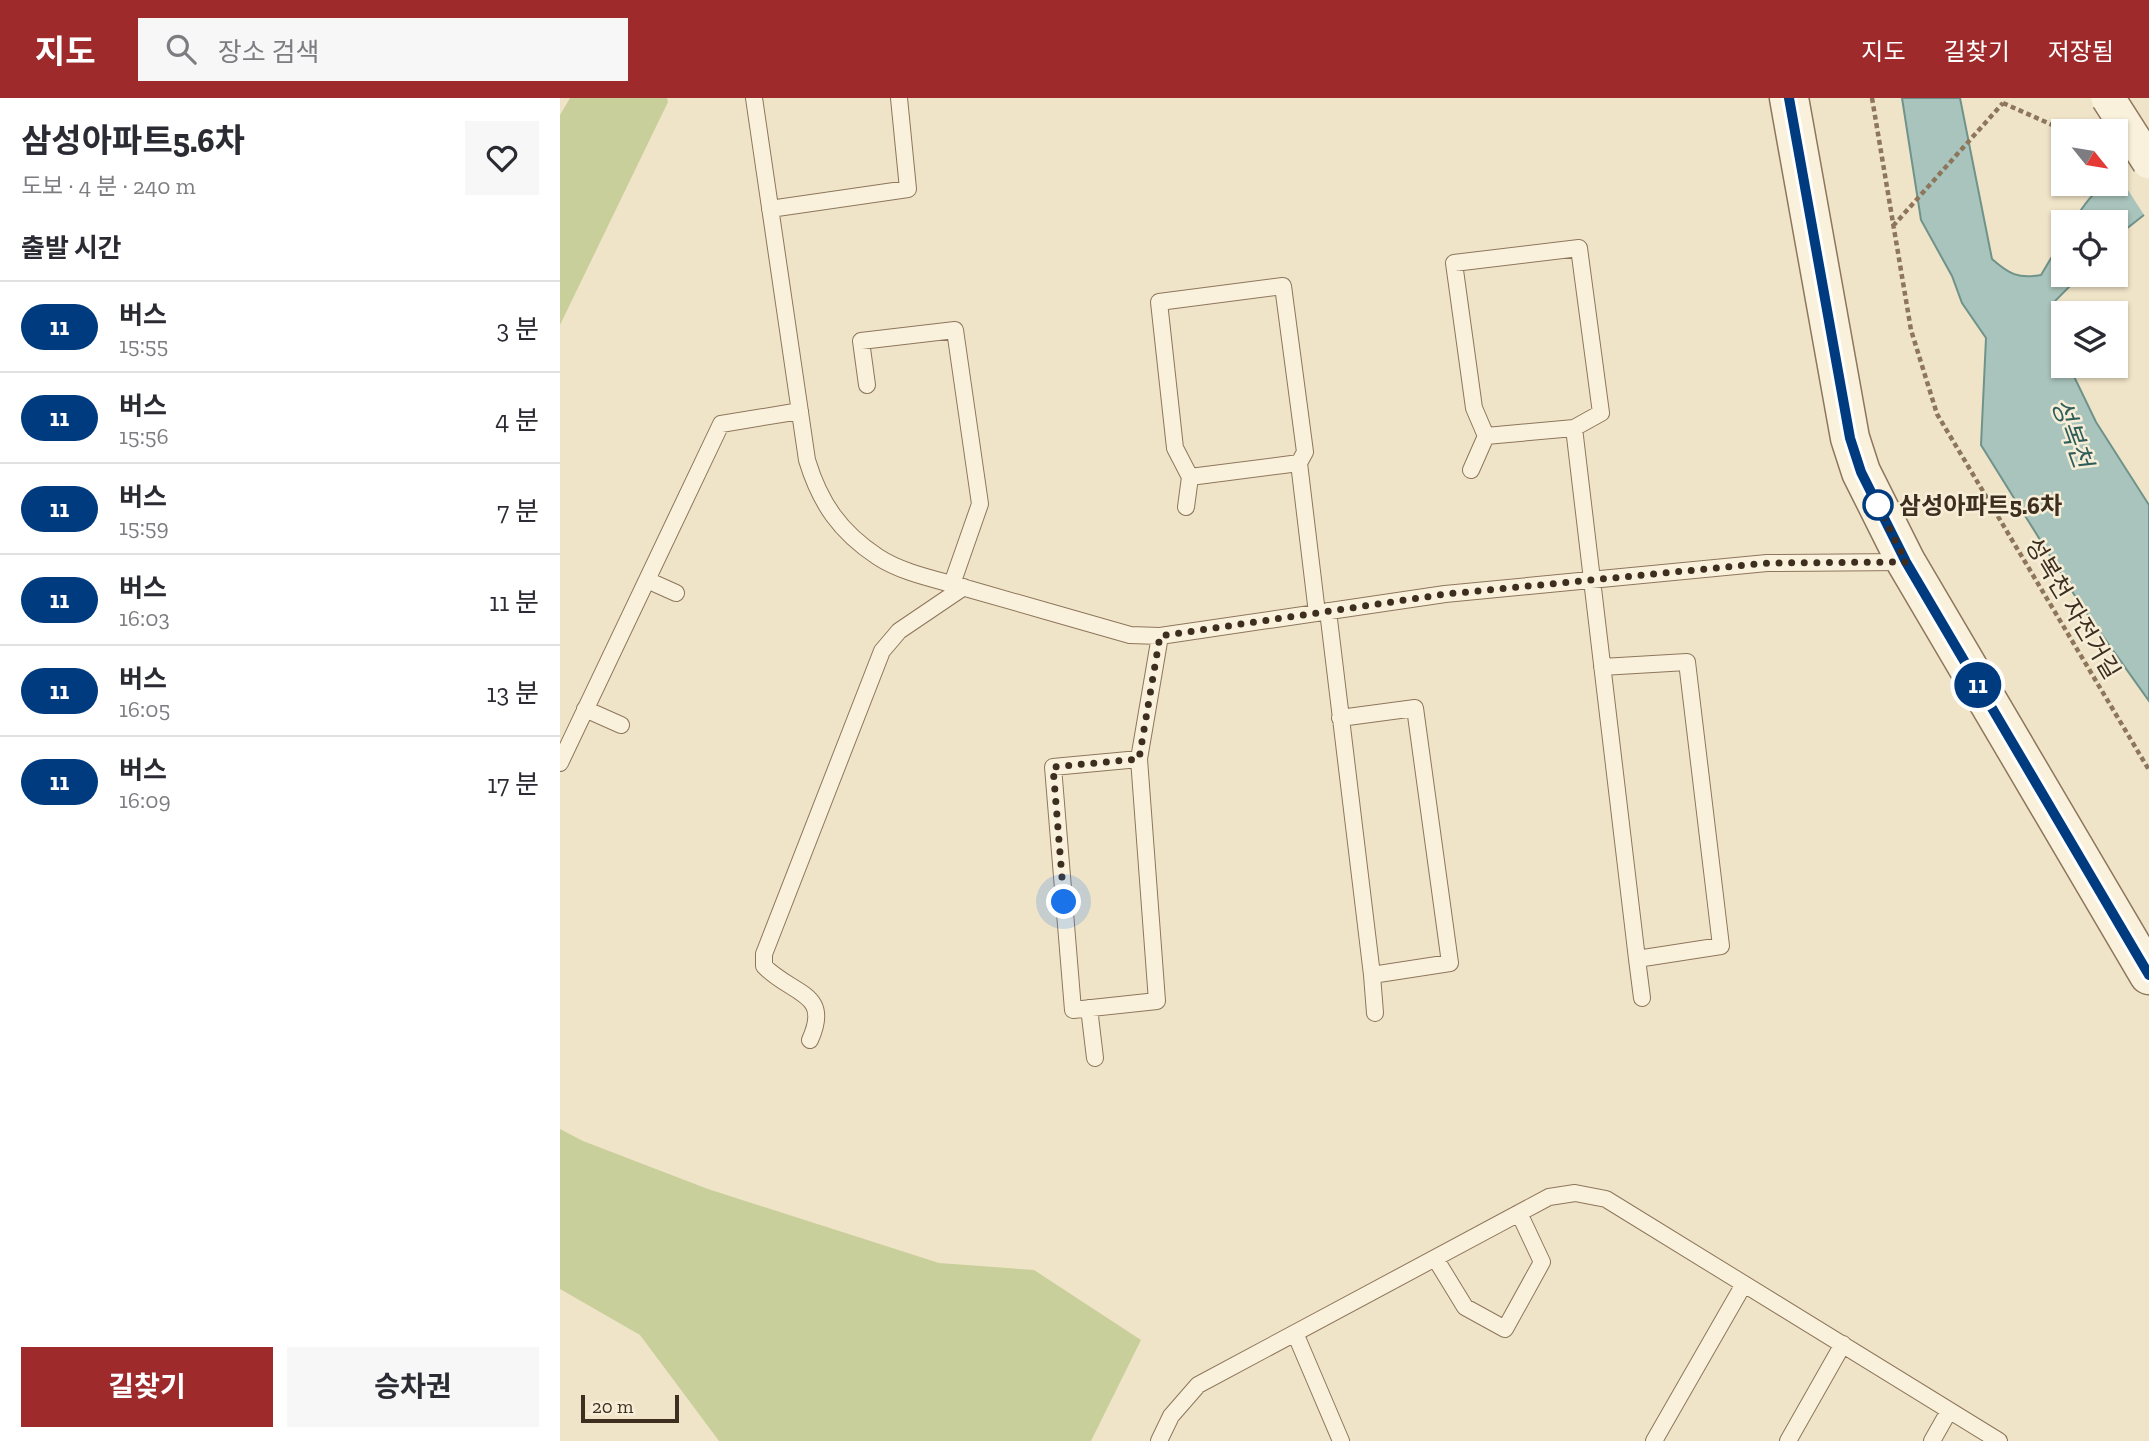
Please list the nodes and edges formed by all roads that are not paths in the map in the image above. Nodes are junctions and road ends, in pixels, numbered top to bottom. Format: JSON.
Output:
{"nodes":[{"id":1,"x":754,"y":98,"type":"edge"},
{"id":2,"x":899,"y":98,"type":"edge"},
{"id":3,"x":1789,"y":98,"type":"edge"},
{"id":4,"x":2108,"y":98,"type":"edge"},
{"id":5,"x":2149,"y":162,"type":"edge"},
{"id":6,"x":771,"y":209,"type":"junction"},
{"id":7,"x":867,"y":385,"type":"dead end"},
{"id":8,"x":800,"y":411,"type":"junction"},
{"id":9,"x":1574,"y":428,"type":"junction"},
{"id":10,"x":1486,"y":436,"type":"junction"},
{"id":11,"x":1299,"y":463,"type":"junction"},
{"id":12,"x":1471,"y":470,"type":"dead end"},
{"id":13,"x":1190,"y":477,"type":"junction"},
{"id":14,"x":1186,"y":507,"type":"dead end"},
{"id":15,"x":1906,"y":562,"type":"junction"},
{"id":16,"x":647,"y":580,"type":"junction"},
{"id":17,"x":1593,"y":580,"type":"junction"},
{"id":18,"x":958,"y":586,"type":"junction"},
{"id":19,"x":676,"y":593,"type":"dead end"},
{"id":20,"x":1323,"y":612,"type":"junction"},
{"id":21,"x":1160,"y":636,"type":"junction"},
{"id":22,"x":1602,"y":667,"type":"junction"},
{"id":23,"x":585,"y":709,"type":"junction"},
{"id":24,"x":1340,"y":718,"type":"junction"},
{"id":25,"x":621,"y":725,"type":"dead end"},
{"id":26,"x":1139,"y":759,"type":"junction"},
{"id":27,"x":560,"y":763,"type":"edge"},
{"id":28,"x":1637,"y":960,"type":"junction"},
{"id":29,"x":1372,"y":975,"type":"junction"},
{"id":30,"x":2149,"y":975,"type":"edge"},
{"id":31,"x":1642,"y":998,"type":"dead end"},
{"id":32,"x":1089,"y":1008,"type":"junction"},
{"id":33,"x":1376,"y":1013,"type":"dead end"},
{"id":34,"x":810,"y":1040,"type":"dead end"},
{"id":35,"x":1095,"y":1058,"type":"dead end"},
{"id":36,"x":1519,"y":1213,"type":"junction"},
{"id":37,"x":1435,"y":1258,"type":"junction"},
{"id":38,"x":1744,"y":1284,"type":"junction"},
{"id":39,"x":1295,"y":1333,"type":"junction"},
{"id":40,"x":1843,"y":1344,"type":"junction"},
{"id":41,"x":1949,"y":1411,"type":"junction"},
{"id":42,"x":1158,"y":1441,"type":"edge"},
{"id":43,"x":1341,"y":1441,"type":"edge"},
{"id":44,"x":1654,"y":1441,"type":"edge"},
{"id":45,"x":1788,"y":1441,"type":"edge"},
{"id":46,"x":1932,"y":1441,"type":"edge"},
{"id":47,"x":1999,"y":1441,"type":"edge"}],
"edges":[{"from":1,"to":6,"type":"lane"},
{"from":2,"to":6,"type":"lane"},
{"from":3,"to":15,"type":"street"},
{"from":4,"to":5,"type":"street","bridge":true},
{"from":6,"to":8,"type":"lane"},
{"from":7,"to":18,"type":"lane"},
{"from":8,"to":16,"type":"lane"},
{"from":8,"to":18,"type":"lane"},
{"from":9,"to":10,"type":"lane"},
{"from":9,"to":10,"type":"lane"},
{"from":9,"to":17,"type":"lane"},
{"from":10,"to":12,"type":"lane"},
{"from":11,"to":13,"type":"lane"},
{"from":11,"to":13,"type":"lane"},
{"from":11,"to":20,"type":"lane"},
{"from":13,"to":14,"type":"lane"},
{"from":15,"to":17,"type":"lane"},
{"from":15,"to":30,"type":"street"},
{"from":16,"to":19,"type":"lane"},
{"from":16,"to":23,"type":"lane"},
{"from":17,"to":20,"type":"lane"},
{"from":17,"to":22,"type":"lane"},
{"from":18,"to":21,"type":"lane"},
{"from":18,"to":34,"type":"lane"},
{"from":20,"to":21,"type":"lane"},
{"from":20,"to":24,"type":"lane"},
{"from":21,"to":26,"type":"lane"},
{"from":22,"to":28,"type":"lane"},
{"from":22,"to":28,"type":"lane"},
{"from":23,"to":25,"type":"lane"},
{"from":23,"to":27,"type":"lane"},
{"from":24,"to":29,"type":"lane"},
{"from":24,"to":29,"type":"lane"},
{"from":26,"to":32,"type":"lane"},
{"from":26,"to":32,"type":"lane"},
{"from":28,"to":31,"type":"lane"},
{"from":29,"to":33,"type":"lane"},
{"from":32,"to":35,"type":"lane"},
{"from":36,"to":37,"type":"lane"},
{"from":36,"to":37,"type":"lane"},
{"from":36,"to":38,"type":"lane"},
{"from":37,"to":39,"type":"lane"},
{"from":38,"to":40,"type":"lane"},
{"from":38,"to":44,"type":"lane"},
{"from":39,"to":42,"type":"lane"},
{"from":39,"to":43,"type":"lane"},
{"from":40,"to":41,"type":"lane"},
{"from":40,"to":45,"type":"lane"},
{"from":41,"to":46,"type":"lane"},
{"from":41,"to":47,"type":"lane"}]}
